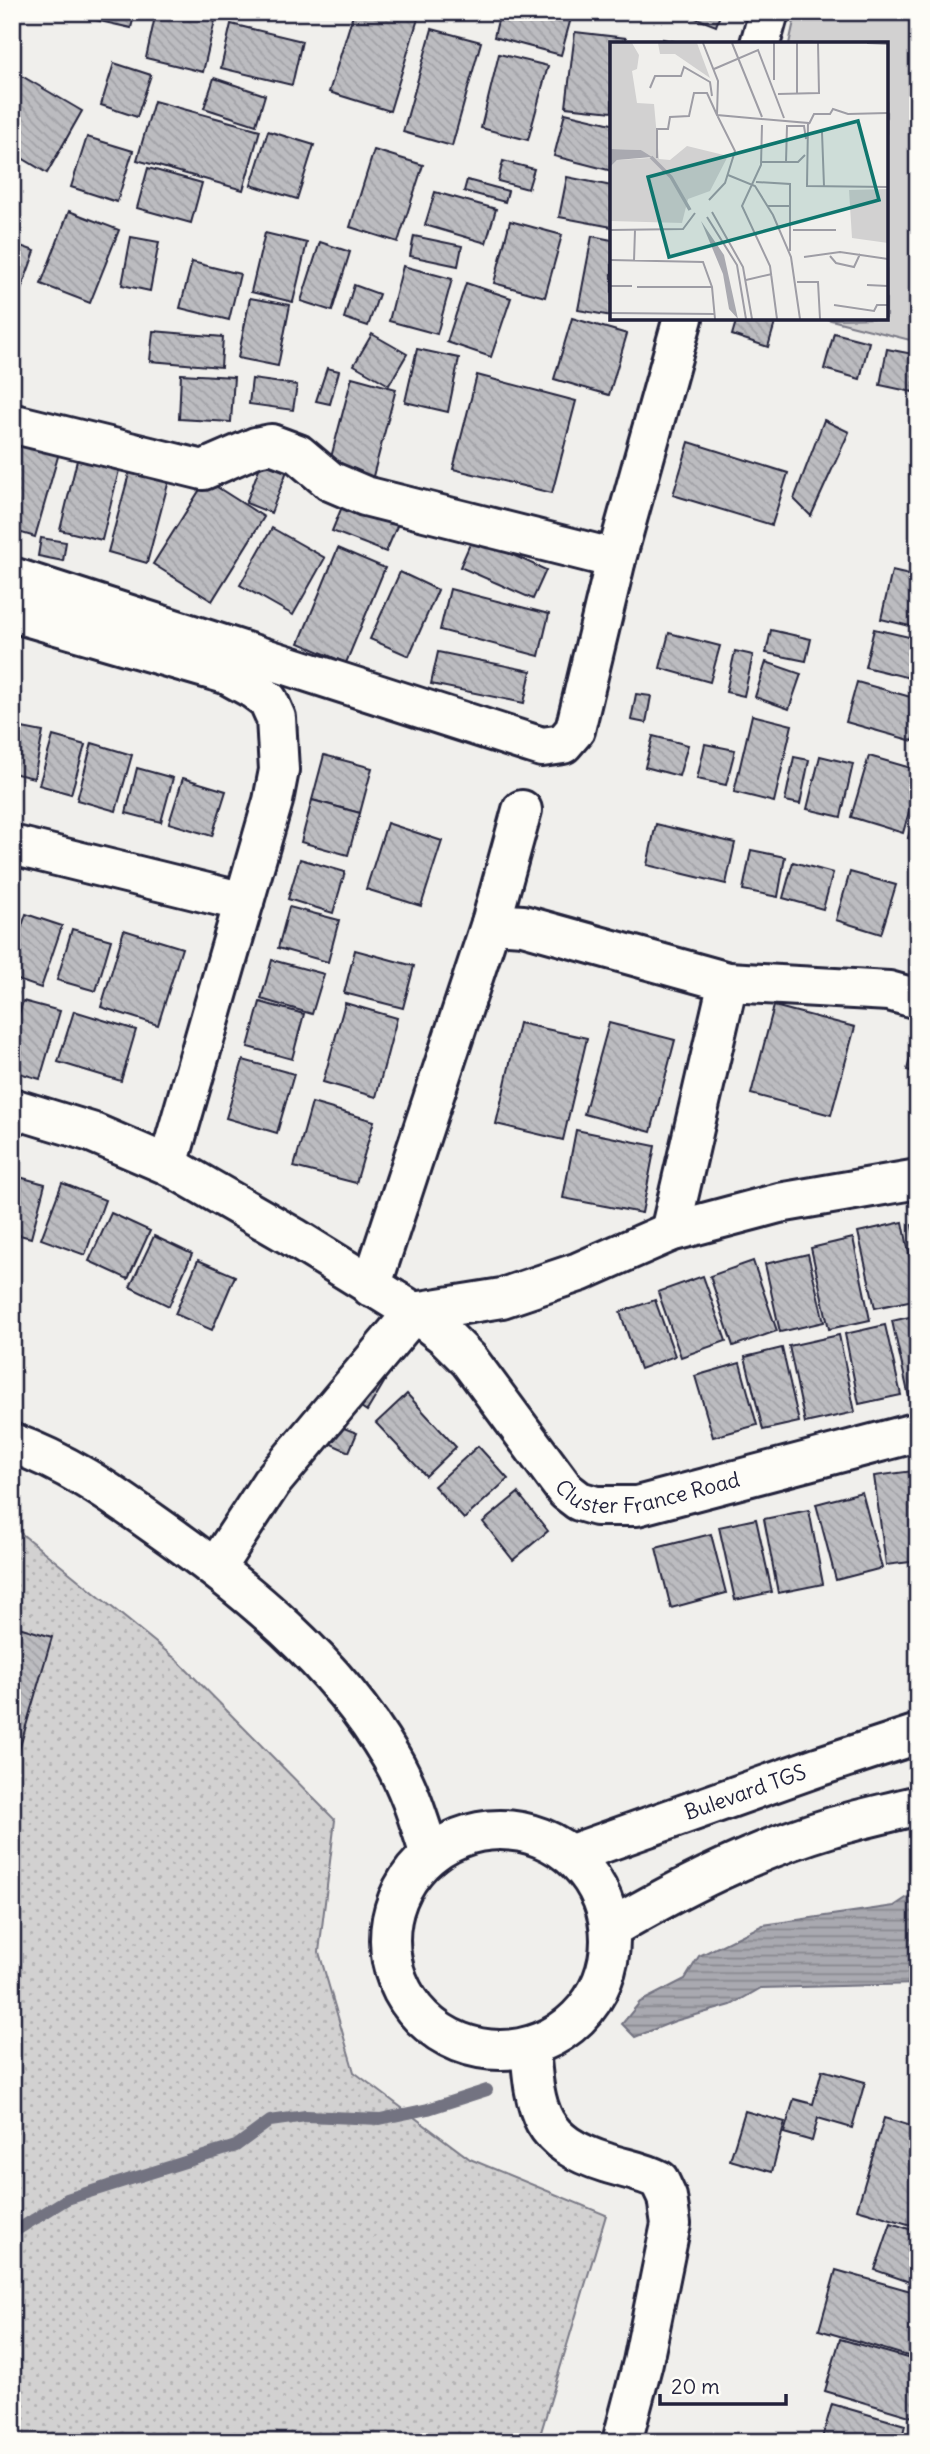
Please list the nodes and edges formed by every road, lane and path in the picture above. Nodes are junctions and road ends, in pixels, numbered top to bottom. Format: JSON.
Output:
{"nodes":[{"id":1,"x":769,"y":12,"type":"edge"},
{"id":2,"x":761,"y":42,"type":"edge"},
{"id":3,"x":682,"y":320,"type":"edge"},
{"id":4,"x":15,"y":425,"type":"dead end"},
{"id":5,"x":616,"y":559,"type":"junction"},
{"id":6,"x":12,"y":577,"type":"edge"},
{"id":7,"x":12,"y":612,"type":"edge"},
{"id":8,"x":522,"y":810,"type":"dead end"},
{"id":9,"x":12,"y":845,"type":"edge"},
{"id":10,"x":244,"y":902,"type":"junction"},
{"id":11,"x":491,"y":923,"type":"junction"},
{"id":12,"x":727,"y":982,"type":"junction"},
{"id":13,"x":918,"y":999,"type":"edge"},
{"id":14,"x":12,"y":1108,"type":"edge"},
{"id":15,"x":168,"y":1166,"type":"junction"},
{"id":16,"x":918,"y":1179,"type":"edge"},
{"id":17,"x":670,"y":1232,"type":"junction"},
{"id":18,"x":371,"y":1287,"type":"junction"},
{"id":19,"x":414,"y":1312,"type":"junction"},
{"id":20,"x":918,"y":1432,"type":"edge"},
{"id":21,"x":12,"y":1443,"type":"edge"},
{"id":22,"x":216,"y":1567,"type":"junction"},
{"id":23,"x":918,"y":1734,"type":"edge"},
{"id":24,"x":918,"y":1805,"type":"edge"},
{"id":25,"x":572,"y":1854,"type":"junction"},
{"id":26,"x":430,"y":1855,"type":"junction"},
{"id":27,"x":611,"y":1928,"type":"junction"},
{"id":28,"x":530,"y":2047,"type":"junction"},
{"id":29,"x":622,"y":2442,"type":"edge"}],
"edges":[{"from":1,"to":2,"type":"street"},
{"from":3,"to":5,"type":"street"},
{"from":4,"to":5,"type":"street"},
{"from":5,"to":6,"type":"street"},
{"from":7,"to":10,"type":"street"},
{"from":8,"to":11,"type":"street"},
{"from":9,"to":10,"type":"street"},
{"from":10,"to":15,"type":"street"},
{"from":11,"to":12,"type":"street"},
{"from":11,"to":18,"type":"street"},
{"from":12,"to":13,"type":"street"},
{"from":12,"to":17,"type":"street"},
{"from":14,"to":15,"type":"street","name":"Cluster France Road"},
{"from":15,"to":18,"type":"street","name":"Cluster France Road"},
{"from":16,"to":17,"type":"street"},
{"from":17,"to":19,"type":"street"},
{"from":18,"to":19,"type":"street","name":"Cluster France Road"},
{"from":19,"to":20,"type":"street","name":"Cluster France Road"},
{"from":19,"to":22,"type":"street"},
{"from":21,"to":22,"type":"street"},
{"from":22,"to":26,"type":"street"},
{"from":23,"to":25,"type":"street","name":"Bulevard TGS"},
{"from":24,"to":27,"type":"street"},
{"from":25,"to":26,"type":"street"},
{"from":25,"to":27,"type":"street"},
{"from":26,"to":28,"type":"street"},
{"from":27,"to":28,"type":"street"},
{"from":28,"to":29,"type":"street"}]}
